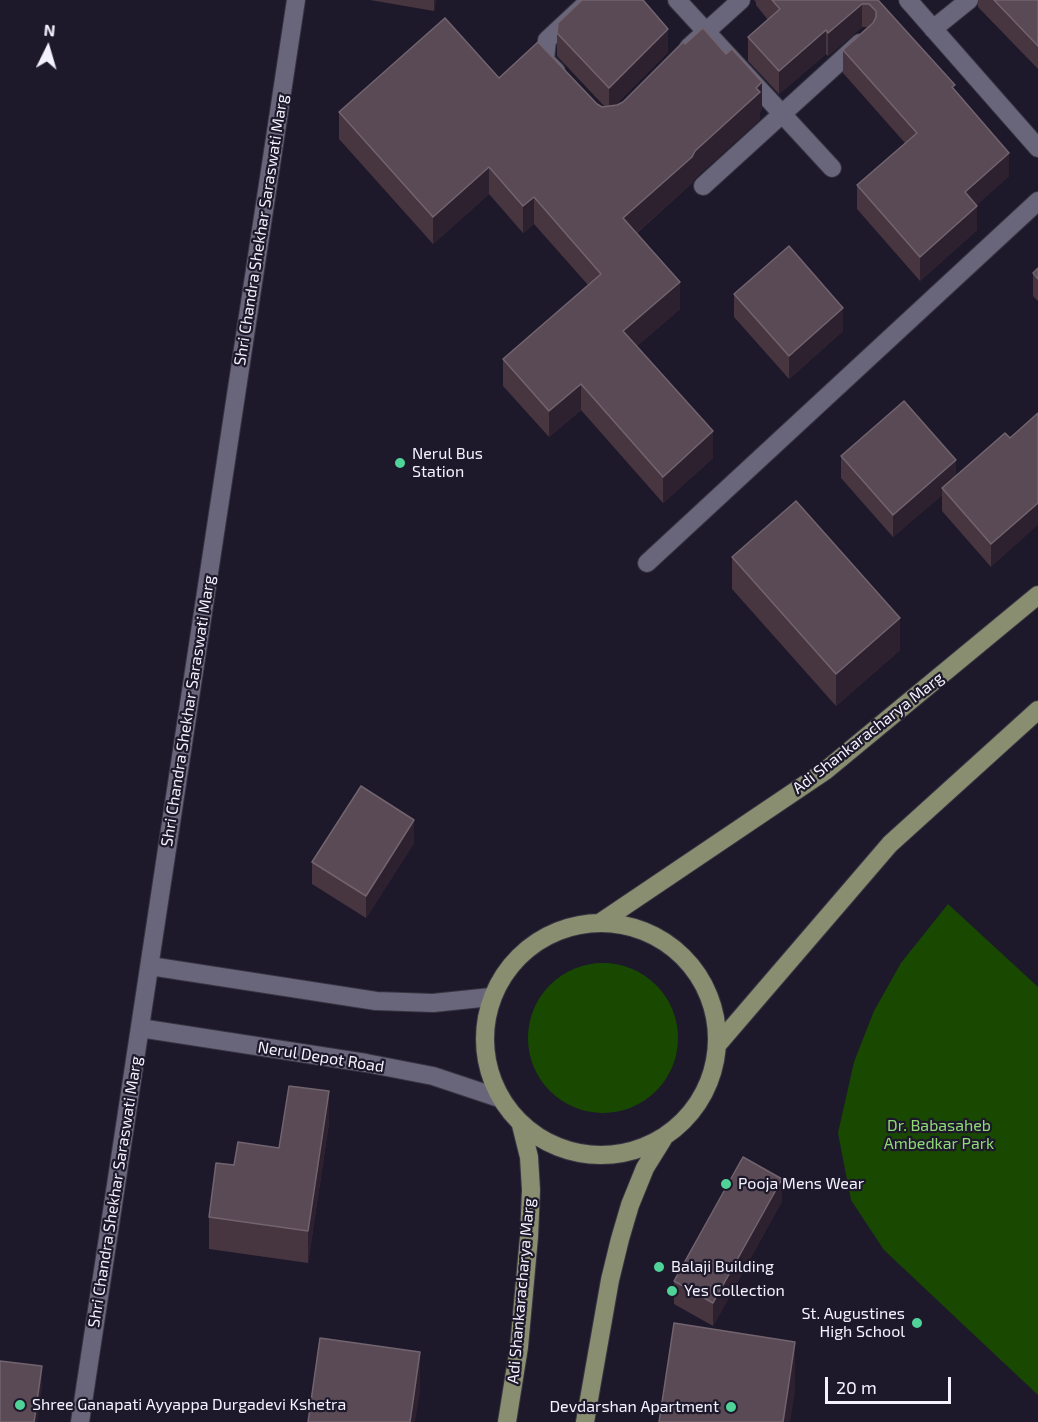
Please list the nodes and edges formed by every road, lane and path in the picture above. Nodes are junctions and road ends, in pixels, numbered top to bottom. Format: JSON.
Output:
{"nodes":[{"id":1,"x":296,"y":0,"type":"edge"},
{"id":2,"x":590,"y":0,"type":"edge"},
{"id":3,"x":677,"y":0,"type":"edge"},
{"id":4,"x":741,"y":0,"type":"edge"},
{"id":5,"x":908,"y":0,"type":"edge"},
{"id":6,"x":969,"y":0,"type":"edge"},
{"id":7,"x":933,"y":29,"type":"junction"},
{"id":8,"x":705,"y":31,"type":"junction"},
{"id":9,"x":866,"y":38,"type":"edge"},
{"id":10,"x":681,"y":56,"type":"edge"},
{"id":11,"x":568,"y":84,"type":"edge"},
{"id":12,"x":782,"y":114,"type":"junction"},
{"id":13,"x":1038,"y":148,"type":"edge"},
{"id":14,"x":832,"y":168,"type":"dead end"},
{"id":15,"x":703,"y":186,"type":"dead end"},
{"id":16,"x":1038,"y":201,"type":"edge"},
{"id":17,"x":647,"y":563,"type":"dead end"},
{"id":18,"x":1038,"y":595,"type":"edge"},
{"id":19,"x":1038,"y":710,"type":"edge"},
{"id":20,"x":601,"y":922,"type":"junction"},
{"id":21,"x":150,"y":966,"type":"junction"},
{"id":22,"x":491,"y":997,"type":"junction"},
{"id":23,"x":140,"y":1028,"type":"junction"},
{"id":24,"x":718,"y":1043,"type":"junction"},
{"id":25,"x":499,"y":1098,"type":"junction"},
{"id":26,"x":521,"y":1125,"type":"junction"},
{"id":27,"x":663,"y":1139,"type":"junction"},
{"id":28,"x":80,"y":1422,"type":"edge"},
{"id":29,"x":507,"y":1422,"type":"edge"},
{"id":30,"x":585,"y":1422,"type":"edge"}],
"edges":[{"from":1,"to":21,"type":"street","name":"Shri Chandra Shekhar Saraswati Marg"},
{"from":2,"to":11,"type":"street"},
{"from":3,"to":8,"type":"street"},
{"from":4,"to":8,"type":"street"},
{"from":5,"to":7,"type":"street"},
{"from":6,"to":7,"type":"street"},
{"from":7,"to":13,"type":"street"},
{"from":8,"to":10,"type":"street"},
{"from":8,"to":12,"type":"street"},
{"from":9,"to":12,"type":"street"},
{"from":12,"to":14,"type":"street"},
{"from":12,"to":15,"type":"street"},
{"from":16,"to":17,"type":"street"},
{"from":18,"to":20,"type":"main road","name":"Adi Shankaracharya Marg"},
{"from":19,"to":24,"type":"main road"},
{"from":20,"to":22,"type":"main road"},
{"from":20,"to":24,"type":"main road"},
{"from":21,"to":22,"type":"street"},
{"from":21,"to":23,"type":"street","name":"Shri Chandra Shekhar Saraswati Marg"},
{"from":22,"to":25,"type":"main road"},
{"from":23,"to":25,"type":"street","name":"Nerul Depot Road"},
{"from":23,"to":28,"type":"street","name":"Shri Chandra Shekhar Saraswati Marg"},
{"from":24,"to":27,"type":"main road"},
{"from":25,"to":26,"type":"main road"},
{"from":26,"to":27,"type":"main road"},
{"from":26,"to":29,"type":"main road","name":"Adi Shankaracharya Marg"},
{"from":27,"to":30,"type":"main road"}]}
